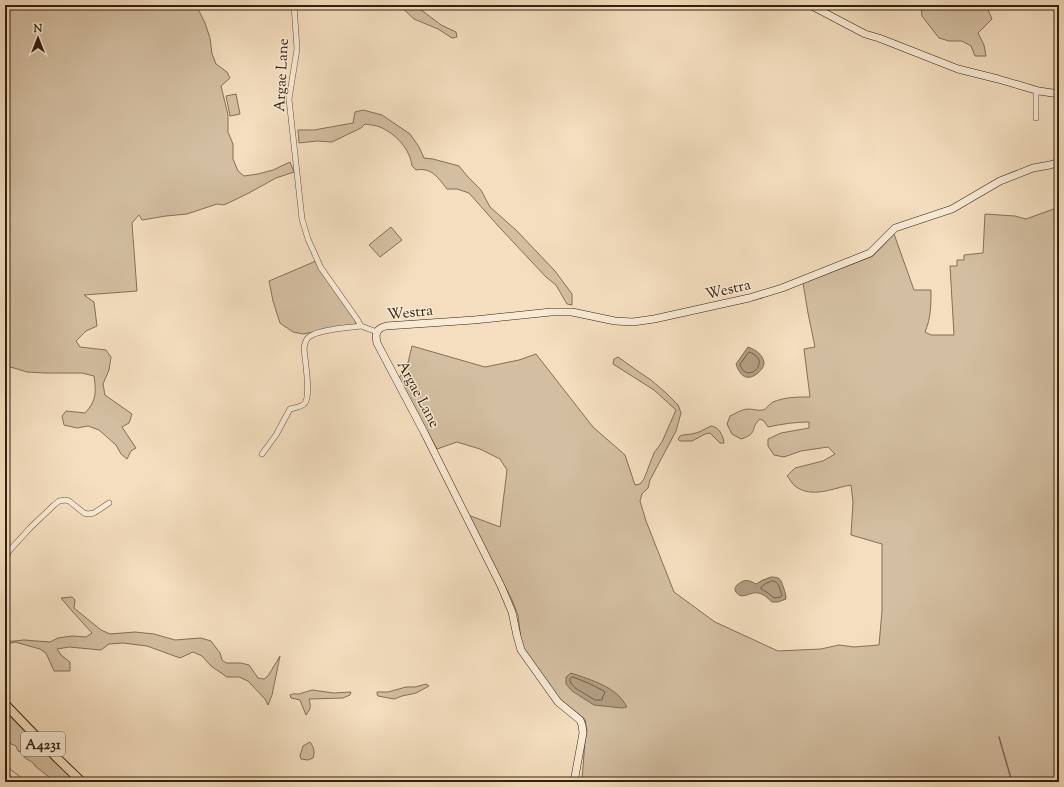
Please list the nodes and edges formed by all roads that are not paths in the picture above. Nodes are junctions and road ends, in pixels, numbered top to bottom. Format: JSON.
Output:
{"nodes":[{"id":1,"x":294,"y":5,"type":"edge"},
{"id":2,"x":810,"y":5,"type":"edge"},
{"id":3,"x":1039,"y":91,"type":"junction"},
{"id":4,"x":1059,"y":94,"type":"edge"},
{"id":5,"x":1036,"y":118,"type":"dead end"},
{"id":6,"x":1059,"y":162,"type":"edge"},
{"id":7,"x":361,"y":326,"type":"junction"},
{"id":8,"x":377,"y":332,"type":"junction"},
{"id":9,"x":262,"y":454,"type":"dead end"},
{"id":10,"x":109,"y":503,"type":"dead end"},
{"id":11,"x":5,"y":560,"type":"edge"},
{"id":12,"x":5,"y":704,"type":"edge"},
{"id":13,"x":5,"y":766,"type":"edge"},
{"id":14,"x":22,"y":782,"type":"edge"},
{"id":15,"x":82,"y":782,"type":"edge"},
{"id":16,"x":574,"y":782,"type":"edge"}],
"edges":[{"from":1,"to":7,"type":"street","name":"Argae Lane"},
{"from":2,"to":3,"type":"street"},
{"from":3,"to":4,"type":"street"},
{"from":3,"to":5,"type":"street"},
{"from":6,"to":8,"type":"street","name":"Westra"},
{"from":7,"to":8,"type":"street"},
{"from":7,"to":9,"type":"street"},
{"from":8,"to":16,"type":"street","name":"Argae Lane"},
{"from":10,"to":11,"type":"street"},
{"from":12,"to":15,"type":"main road","number":"A4231"},
{"from":13,"to":14,"type":"street"}]}
